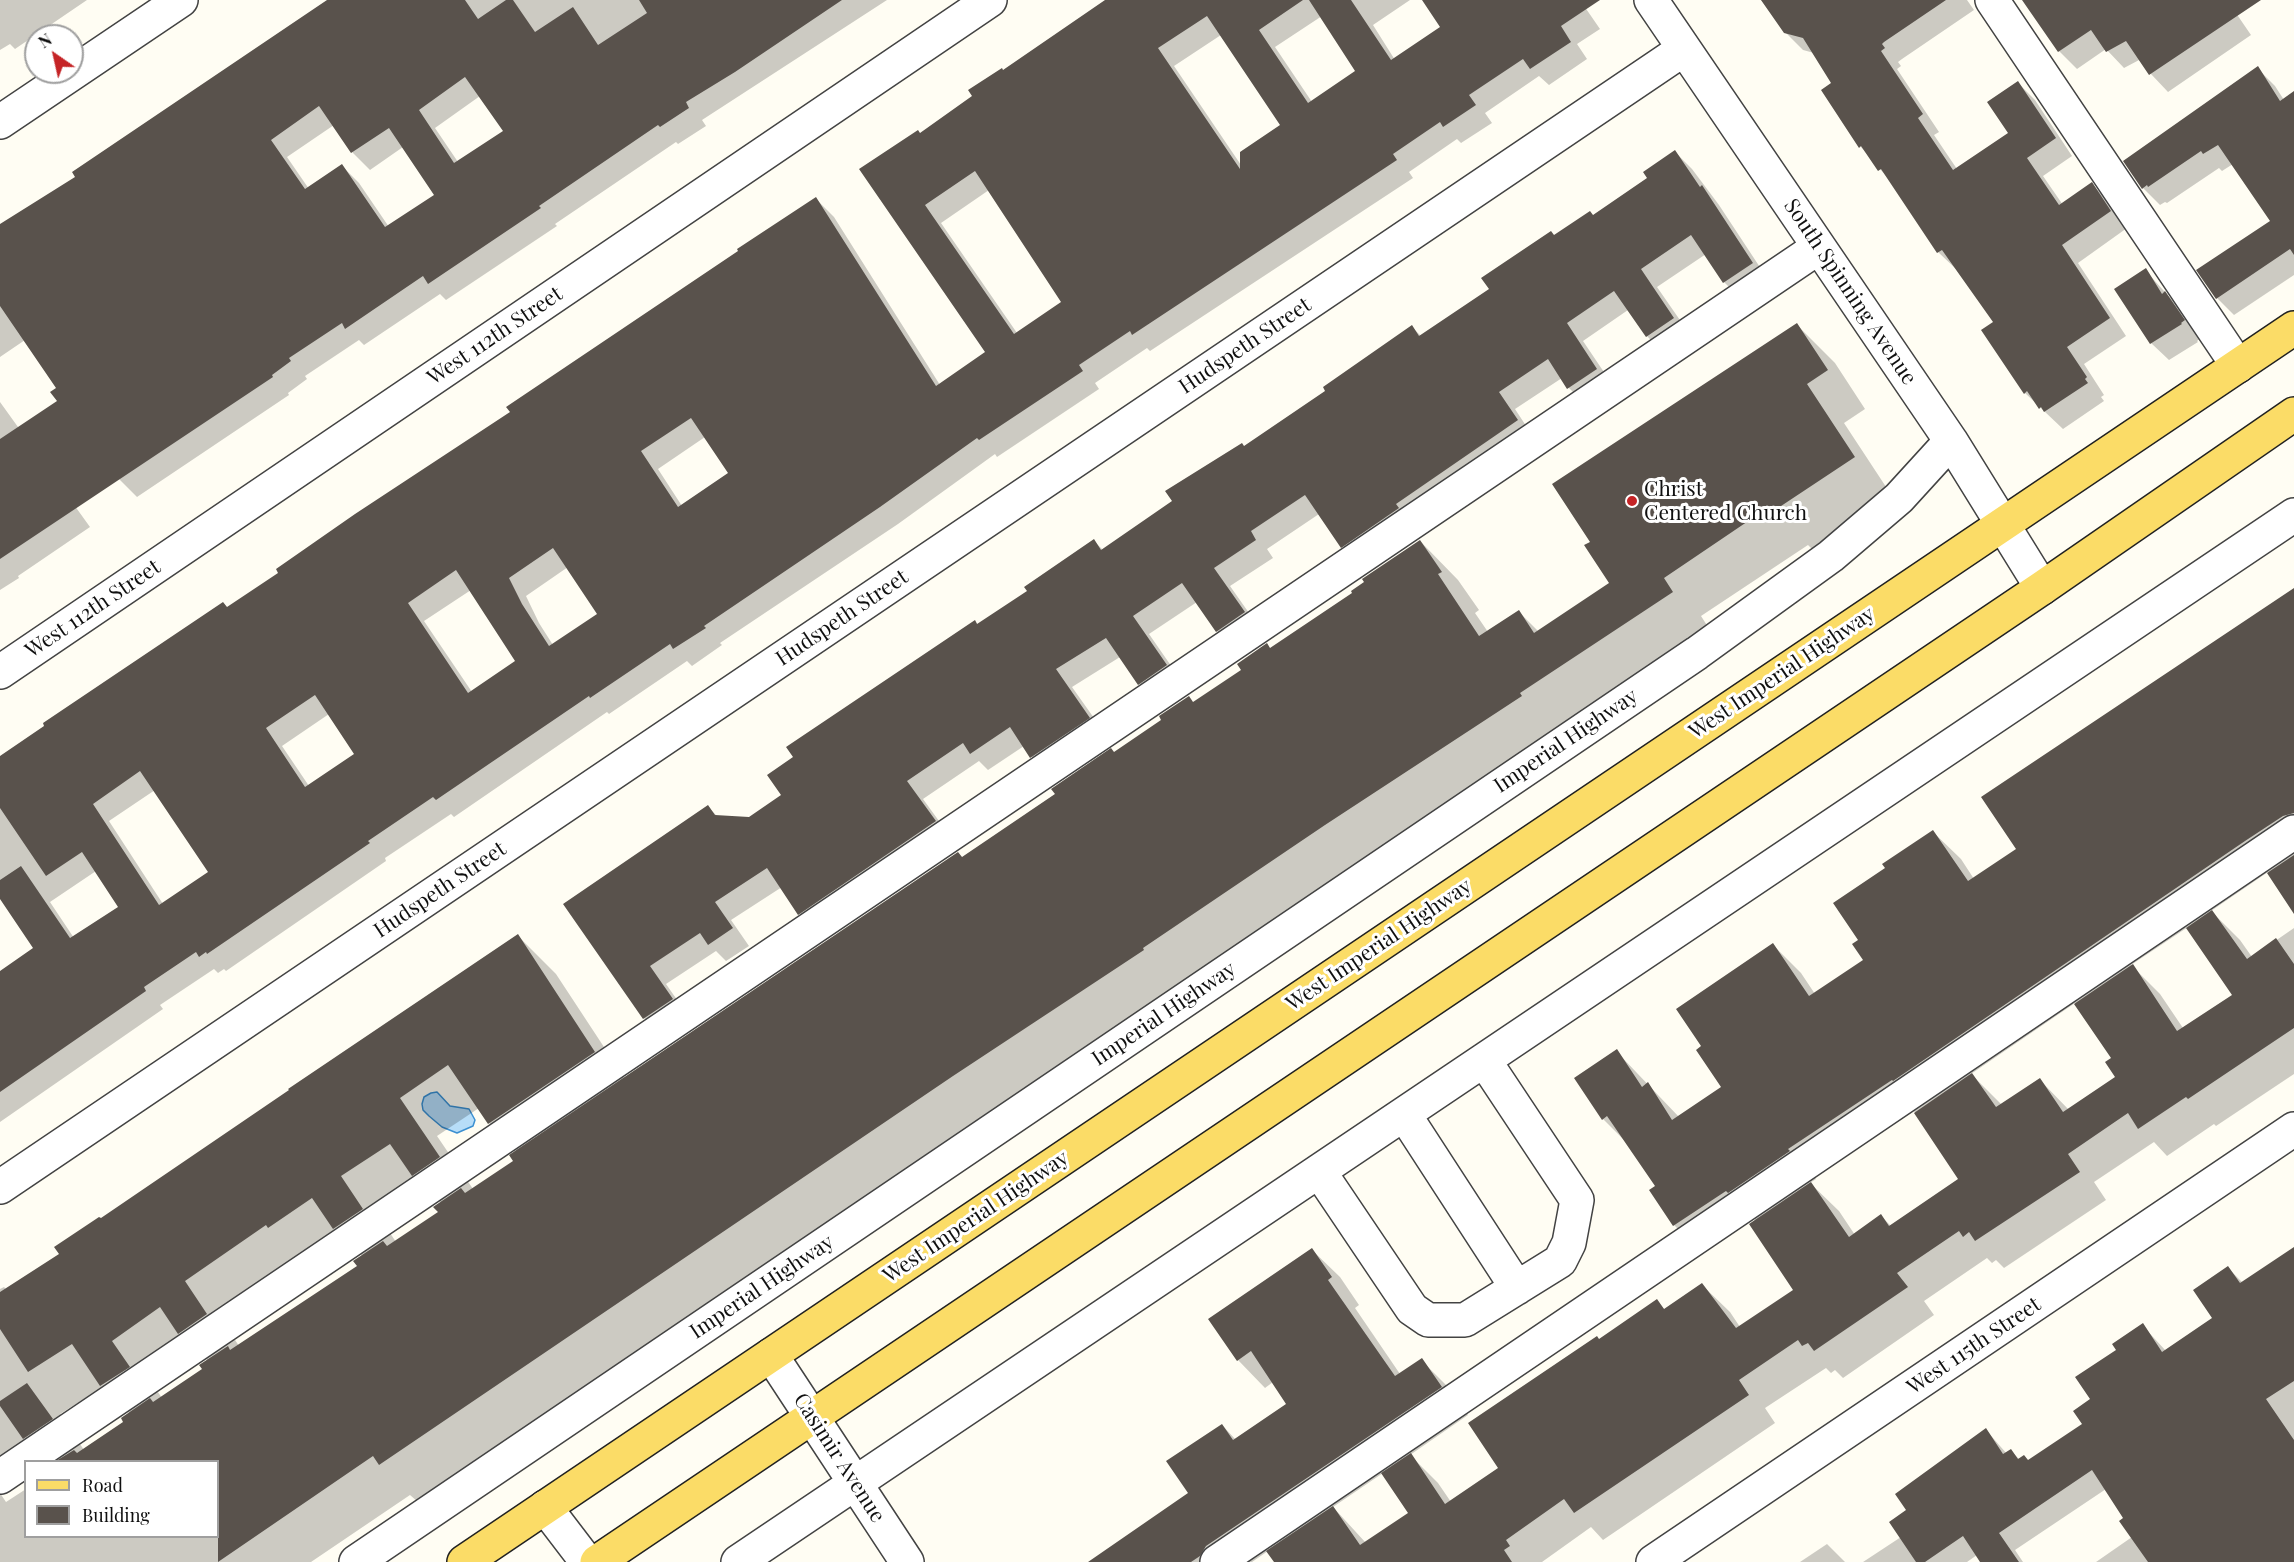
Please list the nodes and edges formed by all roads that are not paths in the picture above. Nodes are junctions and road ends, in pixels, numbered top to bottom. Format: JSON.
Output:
{"nodes":[{"id":1,"x":181,"y":0,"type":"edge"},
{"id":2,"x":990,"y":0,"type":"edge"},
{"id":3,"x":1651,"y":0,"type":"edge"},
{"id":4,"x":1992,"y":0,"type":"edge"},
{"id":5,"x":1684,"y":49,"type":"junction"},
{"id":6,"x":0,"y":122,"type":"edge"},
{"id":7,"x":1819,"y":247,"type":"junction"},
{"id":8,"x":2294,"y":328,"type":"edge"},
{"id":9,"x":2238,"y":366,"type":"junction"},
{"id":10,"x":2294,"y":414,"type":"edge"},
{"id":11,"x":1951,"y":441,"type":"junction"},
{"id":12,"x":2294,"y":515,"type":"edge"},
{"id":13,"x":2003,"y":525,"type":"junction"},
{"id":14,"x":2042,"y":588,"type":"junction"},
{"id":15,"x":0,"y":672,"type":"edge"},
{"id":16,"x":2294,"y":832,"type":"edge"},
{"id":17,"x":1484,"y":1060,"type":"junction"},
{"id":18,"x":1404,"y":1114,"type":"junction"},
{"id":19,"x":2294,"y":1129,"type":"edge"},
{"id":20,"x":1319,"y":1171,"type":"junction"},
{"id":21,"x":0,"y":1187,"type":"edge"},
{"id":22,"x":1517,"y":1288,"type":"junction"},
{"id":23,"x":771,"y":1355,"type":"junction"},
{"id":24,"x":813,"y":1417,"type":"junction"},
{"id":25,"x":25,"y":1460,"type":"edge"},
{"id":26,"x":24,"y":1461,"type":"edge"},
{"id":27,"x":0,"y":1477,"type":"edge"},
{"id":28,"x":855,"y":1484,"type":"junction"},
{"id":29,"x":545,"y":1508,"type":"junction"},
{"id":30,"x":356,"y":1562,"type":"edge"},
{"id":31,"x":464,"y":1562,"type":"edge"},
{"id":32,"x":587,"y":1562,"type":"edge"},
{"id":33,"x":597,"y":1562,"type":"edge"},
{"id":34,"x":738,"y":1562,"type":"edge"},
{"id":35,"x":907,"y":1562,"type":"edge"},
{"id":36,"x":1217,"y":1562,"type":"edge"},
{"id":37,"x":1653,"y":1562,"type":"edge"}],
"edges":[{"from":1,"to":6,"type":"street"},
{"from":2,"to":15,"type":"street","name":"West 112th Street"},
{"from":3,"to":5,"type":"street","name":"South Spinning Avenue"},
{"from":4,"to":9,"type":"street"},
{"from":5,"to":7,"type":"street","name":"South Spinning Avenue"},
{"from":5,"to":21,"type":"street","name":"Hudspeth Street"},
{"from":7,"to":11,"type":"street","name":"South Spinning Avenue"},
{"from":7,"to":25,"type":"street"},
{"from":8,"to":9,"type":"main road","name":"West Imperial Highway"},
{"from":9,"to":13,"type":"main road","name":"West Imperial Highway"},
{"from":10,"to":14,"type":"main road"},
{"from":11,"to":13,"type":"street","name":"South Spinning Avenue"},
{"from":11,"to":30,"type":"street","name":"Imperial Highway"},
{"from":12,"to":17,"type":"street"},
{"from":13,"to":14,"type":"street","name":"South Spinning Avenue"},
{"from":13,"to":23,"type":"main road","name":"West Imperial Highway"},
{"from":14,"to":24,"type":"main road"},
{"from":16,"to":36,"type":"street"},
{"from":17,"to":18,"type":"street"},
{"from":17,"to":22,"type":"street"},
{"from":18,"to":20,"type":"street"},
{"from":18,"to":22,"type":"street"},
{"from":19,"to":37,"type":"street","name":"West 115th Street"},
{"from":20,"to":22,"type":"street"},
{"from":20,"to":28,"type":"street"},
{"from":23,"to":24,"type":"street","name":"Casimir Avenue"},
{"from":23,"to":29,"type":"main road","name":"West Imperial Highway"},
{"from":24,"to":28,"type":"street","name":"Casimir Avenue"},
{"from":24,"to":33,"type":"main road"},
{"from":26,"to":27,"type":"street"},
{"from":28,"to":34,"type":"street"},
{"from":28,"to":35,"type":"street","name":"Casimir Avenue"},
{"from":29,"to":31,"type":"main road","name":"West Imperial Highway"},
{"from":29,"to":32,"type":"street"}]}
